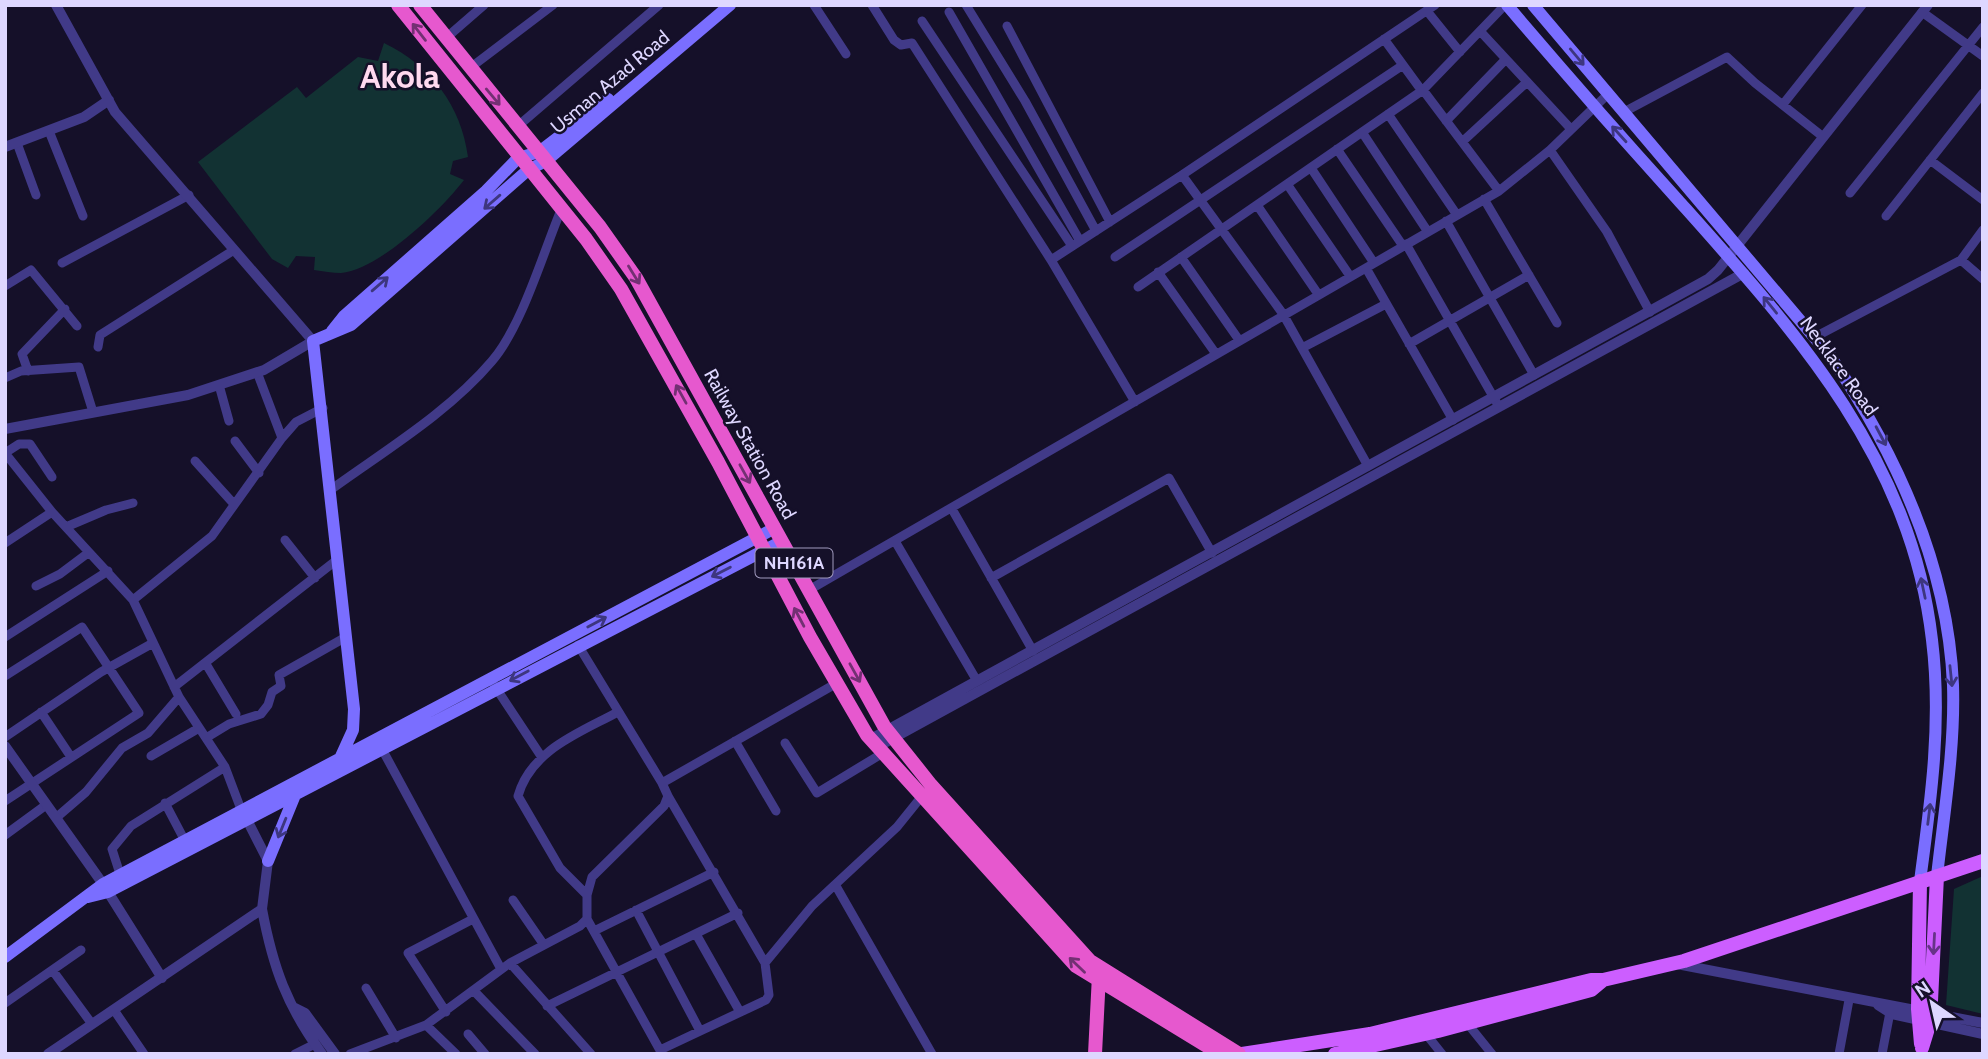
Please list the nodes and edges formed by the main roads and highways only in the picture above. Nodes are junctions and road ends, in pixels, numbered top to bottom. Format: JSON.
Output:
{"nodes":[{"id":1,"x":398,"y":5,"type":"edge"},
{"id":2,"x":420,"y":5,"type":"edge"},
{"id":3,"x":719,"y":5,"type":"edge"},
{"id":4,"x":730,"y":5,"type":"edge"},
{"id":5,"x":1506,"y":5,"type":"edge"},
{"id":6,"x":1533,"y":5,"type":"edge"},
{"id":7,"x":542,"y":156,"type":"junction"},
{"id":8,"x":518,"y":158,"type":"junction"},
{"id":9,"x":528,"y":170,"type":"junction"},
{"id":10,"x":441,"y":239,"type":"junction"},
{"id":11,"x":1826,"y":351,"type":"junction"},
{"id":12,"x":1813,"y":359,"type":"junction"},
{"id":13,"x":1888,"y":464,"type":"junction"},
{"id":14,"x":778,"y":534,"type":"junction"},
{"id":15,"x":761,"y":544,"type":"junction"},
{"id":16,"x":493,"y":683,"type":"junction"},
{"id":17,"x":353,"y":730,"type":"junction"},
{"id":18,"x":377,"y":746,"type":"junction"},
{"id":19,"x":339,"y":761,"type":"junction"},
{"id":20,"x":333,"y":774,"type":"junction"},
{"id":21,"x":295,"y":795,"type":"junction"},
{"id":22,"x":245,"y":816,"type":"junction"},
{"id":23,"x":268,"y":861,"type":"road end"},
{"id":24,"x":1983,"y":861,"type":"edge"},
{"id":25,"x":1937,"y":876,"type":"junction"},
{"id":26,"x":1920,"y":881,"type":"junction"},
{"id":27,"x":105,"y":888,"type":"junction"},
{"id":28,"x":5,"y":957,"type":"edge"},
{"id":29,"x":1099,"y":976,"type":"junction"},
{"id":30,"x":1603,"y":980,"type":"junction"},
{"id":31,"x":1924,"y":1016,"type":"junction"},
{"id":32,"x":1380,"y":1049,"type":"edge"},
{"id":33,"x":1922,"y":1051,"type":"edge"},
{"id":34,"x":1217,"y":1053,"type":"edge"},
{"id":35,"x":1096,"y":1054,"type":"edge"},
{"id":36,"x":1239,"y":1054,"type":"edge"},
{"id":37,"x":1335,"y":1054,"type":"edge"}],
"edges":[{"from":8,"to":1,"type":"highway","name":"Railway Station Road","number":"NH161A","one_way":true},
{"from":2,"to":7,"type":"highway","name":"Railway Station Road","number":"NH161A","one_way":true},
{"from":3,"to":7,"type":"main road","name":"Usman Azad Road"},
{"from":4,"to":7,"type":"main road","name":"Usman Azad Road"},
{"from":12,"to":5,"type":"main road","name":"Necklace Road","one_way":true},
{"from":6,"to":11,"type":"main road","one_way":true},
{"from":7,"to":8,"type":"main road"},
{"from":7,"to":9,"type":"main road"},
{"from":7,"to":14,"type":"highway","name":"Railway Station Road","number":"NH161A","one_way":true},
{"from":8,"to":9,"type":"highway","name":"Railway Station Road","number":"NH161A"},
{"from":8,"to":10,"type":"main road"},
{"from":9,"to":10,"type":"main road","one_way":true},
{"from":15,"to":9,"type":"highway","name":"Railway Station Road","number":"NH161A","one_way":true},
{"from":10,"to":17,"type":"main road"},
{"from":11,"to":12,"type":"main road"},
{"from":11,"to":13,"type":"main road","one_way":true},
{"from":12,"to":13,"type":"main road","name":"Necklace Road"},
{"from":13,"to":25,"type":"main road","one_way":true},
{"from":26,"to":13,"type":"main road","name":"Necklace Road","one_way":true},
{"from":14,"to":15,"type":"main road"},
{"from":14,"to":29,"type":"highway","name":"Railway Station Road","number":"NH161A","one_way":true},
{"from":16,"to":15,"type":"main road","one_way":true},
{"from":15,"to":16,"type":"main road","one_way":true},
{"from":29,"to":15,"type":"highway","name":"Railway Station Road","number":"NH161A","one_way":true},
{"from":16,"to":18,"type":"main road"},
{"from":17,"to":18,"type":"main road"},
{"from":17,"to":19,"type":"main road"},
{"from":18,"to":19,"type":"main road"},
{"from":18,"to":20,"type":"main road"},
{"from":19,"to":20,"type":"main road"},
{"from":19,"to":22,"type":"main road"},
{"from":20,"to":21,"type":"main road"},
{"from":21,"to":22,"type":"main road"},
{"from":21,"to":23,"type":"main road","one_way":true},
{"from":22,"to":27,"type":"main road"},
{"from":22,"to":27,"type":"main road"},
{"from":24,"to":25,"type":"main road"},
{"from":25,"to":26,"type":"main road"},
{"from":25,"to":31,"type":"main road","one_way":true},
{"from":26,"to":30,"type":"main road"},
{"from":26,"to":31,"type":"main road"},
{"from":27,"to":28,"type":"main road"},
{"from":29,"to":34,"type":"highway","name":"Railway Station Road","number":"NH161A"},
{"from":29,"to":35,"type":"highway"},
{"from":29,"to":36,"type":"highway","name":"Railway Station Road","number":"NH161A"},
{"from":30,"to":32,"type":"main road"},
{"from":30,"to":36,"type":"main road"},
{"from":31,"to":33,"type":"main road"},
{"from":32,"to":37,"type":"main road"},
{"from":34,"to":36,"type":"main road"}]}
